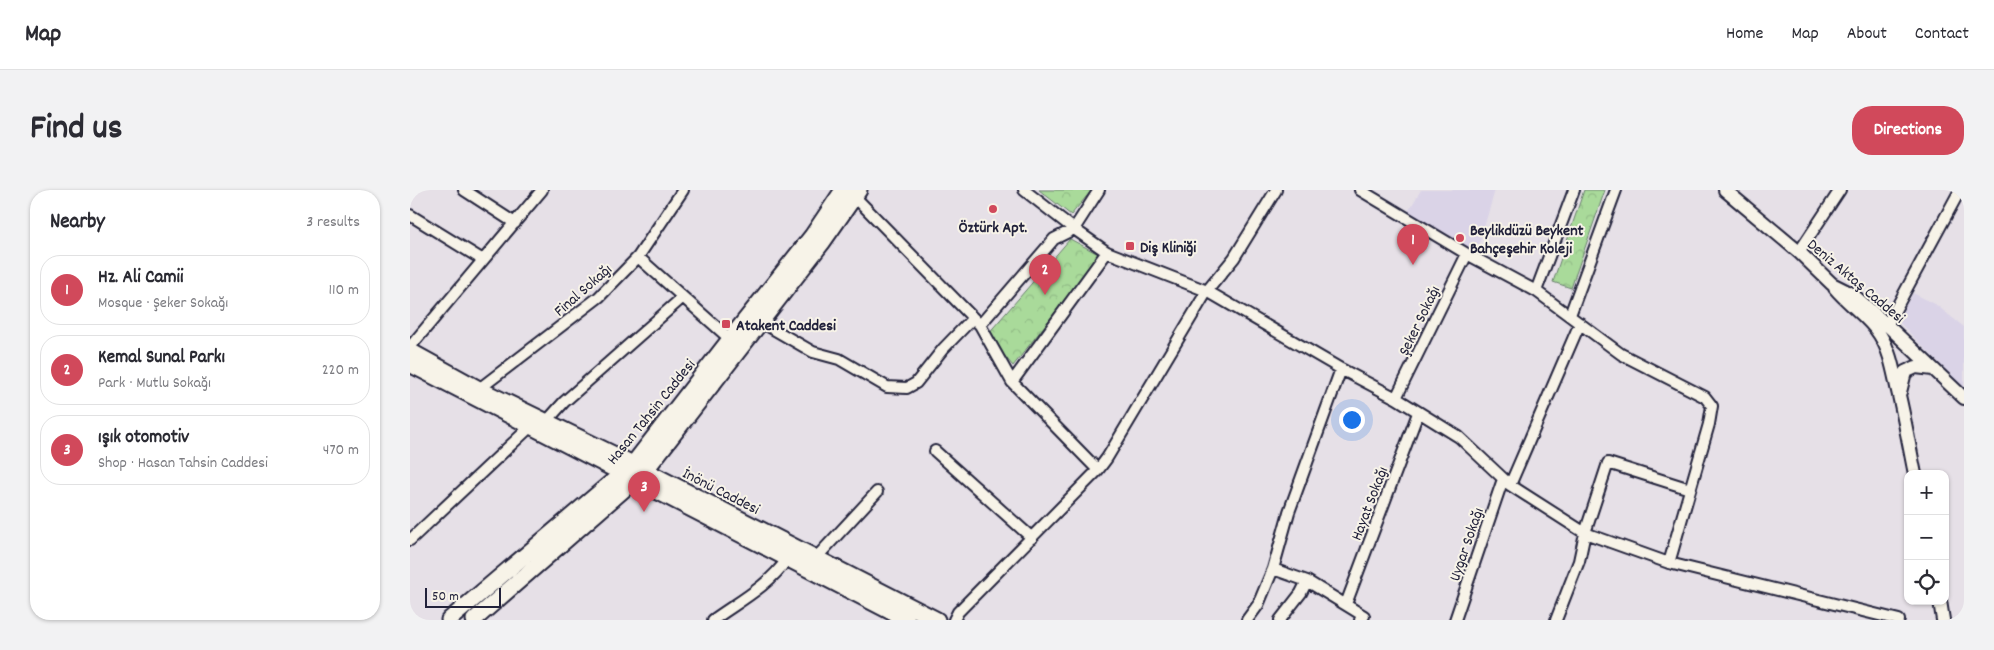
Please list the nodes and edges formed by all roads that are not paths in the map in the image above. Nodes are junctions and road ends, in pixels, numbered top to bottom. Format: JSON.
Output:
{"nodes":[{"id":1,"x":464,"y":190,"type":"edge"},
{"id":2,"x":542,"y":190,"type":"edge"},
{"id":3,"x":683,"y":190,"type":"edge"},
{"id":4,"x":1024,"y":190,"type":"edge"},
{"id":5,"x":1099,"y":190,"type":"edge"},
{"id":6,"x":1276,"y":190,"type":"edge"},
{"id":7,"x":1360,"y":190,"type":"edge"},
{"id":8,"x":1574,"y":190,"type":"edge"},
{"id":9,"x":1616,"y":190,"type":"edge"},
{"id":10,"x":1726,"y":190,"type":"edge"},
{"id":11,"x":1840,"y":190,"type":"edge"},
{"id":12,"x":1960,"y":190,"type":"edge"},
{"id":13,"x":851,"y":192,"type":"edge"},
{"id":14,"x":410,"y":215,"type":"edge"},
{"id":15,"x":515,"y":223,"type":"junction"},
{"id":16,"x":1074,"y":229,"type":"junction"},
{"id":17,"x":1107,"y":252,"type":"junction"},
{"id":18,"x":1799,"y":252,"type":"junction"},
{"id":19,"x":1467,"y":254,"type":"junction"},
{"id":20,"x":638,"y":257,"type":"junction"},
{"id":21,"x":483,"y":260,"type":"junction"},
{"id":22,"x":1832,"y":284,"type":"junction"},
{"id":23,"x":1207,"y":291,"type":"junction"},
{"id":24,"x":1536,"y":291,"type":"junction"},
{"id":25,"x":683,"y":297,"type":"junction"},
{"id":26,"x":1570,"y":315,"type":"junction"},
{"id":27,"x":976,"y":321,"type":"junction"},
{"id":28,"x":761,"y":322,"type":"junction"},
{"id":29,"x":1580,"y":323,"type":"junction"},
{"id":30,"x":1887,"y":325,"type":"junction"},
{"id":31,"x":730,"y":339,"type":"junction"},
{"id":32,"x":410,"y":347,"type":"edge"},
{"id":33,"x":410,"y":351,"type":"edge"},
{"id":34,"x":410,"y":364,"type":"edge"},
{"id":35,"x":1341,"y":369,"type":"junction"},
{"id":36,"x":1933,"y":369,"type":"junction"},
{"id":37,"x":1012,"y":382,"type":"junction"},
{"id":38,"x":479,"y":389,"type":"junction"},
{"id":39,"x":1396,"y":398,"type":"junction"},
{"id":40,"x":1964,"y":398,"type":"edge"},
{"id":41,"x":1902,"y":409,"type":"junction"},
{"id":42,"x":1418,"y":413,"type":"junction"},
{"id":43,"x":547,"y":421,"type":"junction"},
{"id":44,"x":530,"y":427,"type":"junction"},
{"id":45,"x":935,"y":451,"type":"dead end"},
{"id":46,"x":1098,"y":470,"type":"junction"},
{"id":47,"x":1914,"y":470,"type":"edge"},
{"id":48,"x":634,"y":473,"type":"junction"},
{"id":49,"x":1507,"y":482,"type":"junction"},
{"id":50,"x":1690,"y":489,"type":"junction"},
{"id":51,"x":877,"y":492,"type":"dead end"},
{"id":52,"x":1585,"y":533,"type":"junction"},
{"id":53,"x":1032,"y":538,"type":"junction"},
{"id":54,"x":410,"y":540,"type":"edge"},
{"id":55,"x":787,"y":559,"type":"junction"},
{"id":56,"x":816,"y":559,"type":"junction"},
{"id":57,"x":1669,"y":563,"type":"junction"},
{"id":58,"x":1273,"y":569,"type":"junction"},
{"id":59,"x":1306,"y":581,"type":"junction"},
{"id":60,"x":1346,"y":604,"type":"junction"},
{"id":61,"x":1941,"y":605,"type":"edge"},
{"id":62,"x":1362,"y":618,"type":"edge"},
{"id":63,"x":449,"y":620,"type":"edge"},
{"id":64,"x":474,"y":620,"type":"edge"},
{"id":65,"x":713,"y":620,"type":"edge"},
{"id":66,"x":907,"y":620,"type":"edge"},
{"id":67,"x":937,"y":620,"type":"edge"},
{"id":68,"x":954,"y":620,"type":"edge"},
{"id":69,"x":1247,"y":620,"type":"edge"},
{"id":70,"x":1280,"y":620,"type":"edge"},
{"id":71,"x":1455,"y":620,"type":"edge"},
{"id":72,"x":1556,"y":620,"type":"edge"},
{"id":73,"x":1899,"y":620,"type":"edge"},
{"id":74,"x":1943,"y":620,"type":"edge"}],
"edges":[{"from":1,"to":15,"type":"street"},
{"from":2,"to":15,"type":"street"},
{"from":3,"to":20,"type":"street","name":"Final Sokağı"},
{"from":4,"to":16,"type":"street"},
{"from":5,"to":16,"type":"street"},
{"from":6,"to":23,"type":"street"},
{"from":7,"to":19,"type":"street"},
{"from":8,"to":24,"type":"street"},
{"from":9,"to":26,"type":"street"},
{"from":10,"to":18,"type":"street","name":"Deniz Aktaş Caddesi"},
{"from":11,"to":18,"type":"street"},
{"from":12,"to":30,"type":"street"},
{"from":13,"to":27,"type":"street"},
{"from":13,"to":28,"type":"main road","name":"Hasan Tahsin Caddesi"},
{"from":13,"to":31,"type":"main road","name":"Hasan Tahsin Caddesi"},
{"from":14,"to":21,"type":"street"},
{"from":15,"to":21,"type":"street"},
{"from":16,"to":17,"type":"street"},
{"from":16,"to":27,"type":"street"},
{"from":17,"to":23,"type":"street"},
{"from":17,"to":37,"type":"street"},
{"from":18,"to":22,"type":"street","name":"Deniz Aktaş Caddesi"},
{"from":19,"to":24,"type":"street"},
{"from":19,"to":39,"type":"street","name":"Şeker Sokağı"},
{"from":20,"to":25,"type":"street"},
{"from":20,"to":38,"type":"street","name":"Final Sokağı"},
{"from":21,"to":32,"type":"street"},
{"from":22,"to":30,"type":"street","name":"Deniz Aktaş Caddesi"},
{"from":22,"to":41,"type":"street"},
{"from":23,"to":35,"type":"street"},
{"from":23,"to":46,"type":"street"},
{"from":24,"to":26,"type":"street"},
{"from":25,"to":31,"type":"street"},
{"from":25,"to":43,"type":"street"},
{"from":26,"to":29,"type":"street"},
{"from":27,"to":28,"type":"street"},
{"from":27,"to":37,"type":"street"},
{"from":28,"to":48,"type":"main road","name":"Hasan Tahsin Caddesi"},
{"from":29,"to":49,"type":"street","name":"Uygar Sokağı"},
{"from":29,"to":50,"type":"street"},
{"from":30,"to":36,"type":"street","name":"Deniz Aktaş Caddesi"},
{"from":31,"to":48,"type":"main road","name":"Hasan Tahsin Caddesi"},
{"from":33,"to":38,"type":"main road","name":"İnönü Caddesi"},
{"from":34,"to":44,"type":"main road","name":"İnönü Caddesi"},
{"from":35,"to":39,"type":"street"},
{"from":35,"to":58,"type":"street"},
{"from":36,"to":40,"type":"street","name":"Deniz Aktaş Caddesi"},
{"from":36,"to":41,"type":"street"},
{"from":37,"to":46,"type":"street"},
{"from":38,"to":43,"type":"main road","name":"İnönü Caddesi"},
{"from":39,"to":42,"type":"street"},
{"from":41,"to":47,"type":"street"},
{"from":42,"to":49,"type":"street"},
{"from":42,"to":60,"type":"street","name":"Hayat Sokağı"},
{"from":43,"to":48,"type":"main road","name":"İnönü Caddesi"},
{"from":44,"to":48,"type":"main road","name":"İnönü Caddesi"},
{"from":44,"to":54,"type":"street"},
{"from":45,"to":53,"type":"street"},
{"from":46,"to":53,"type":"street"},
{"from":48,"to":55,"type":"main road"},
{"from":48,"to":56,"type":"main road","name":"İnönü Caddesi"},
{"from":48,"to":63,"type":"main road","name":"Hasan Tahsin Caddesi"},
{"from":48,"to":64,"type":"main road","name":"Hasan Tahsin Caddesi"},
{"from":49,"to":52,"type":"street"},
{"from":49,"to":71,"type":"street","name":"Uygar Sokağı"},
{"from":50,"to":52,"type":"street"},
{"from":50,"to":57,"type":"street"},
{"from":51,"to":56,"type":"street"},
{"from":52,"to":57,"type":"street"},
{"from":52,"to":72,"type":"street"},
{"from":53,"to":68,"type":"street"},
{"from":55,"to":65,"type":"street"},
{"from":55,"to":66,"type":"main road"},
{"from":56,"to":67,"type":"main road","name":"İnönü Caddesi"},
{"from":57,"to":73,"type":"street"},
{"from":58,"to":59,"type":"street"},
{"from":58,"to":69,"type":"street"},
{"from":59,"to":60,"type":"street"},
{"from":59,"to":70,"type":"street"},
{"from":60,"to":62,"type":"street"},
{"from":61,"to":74,"type":"street"}]}
